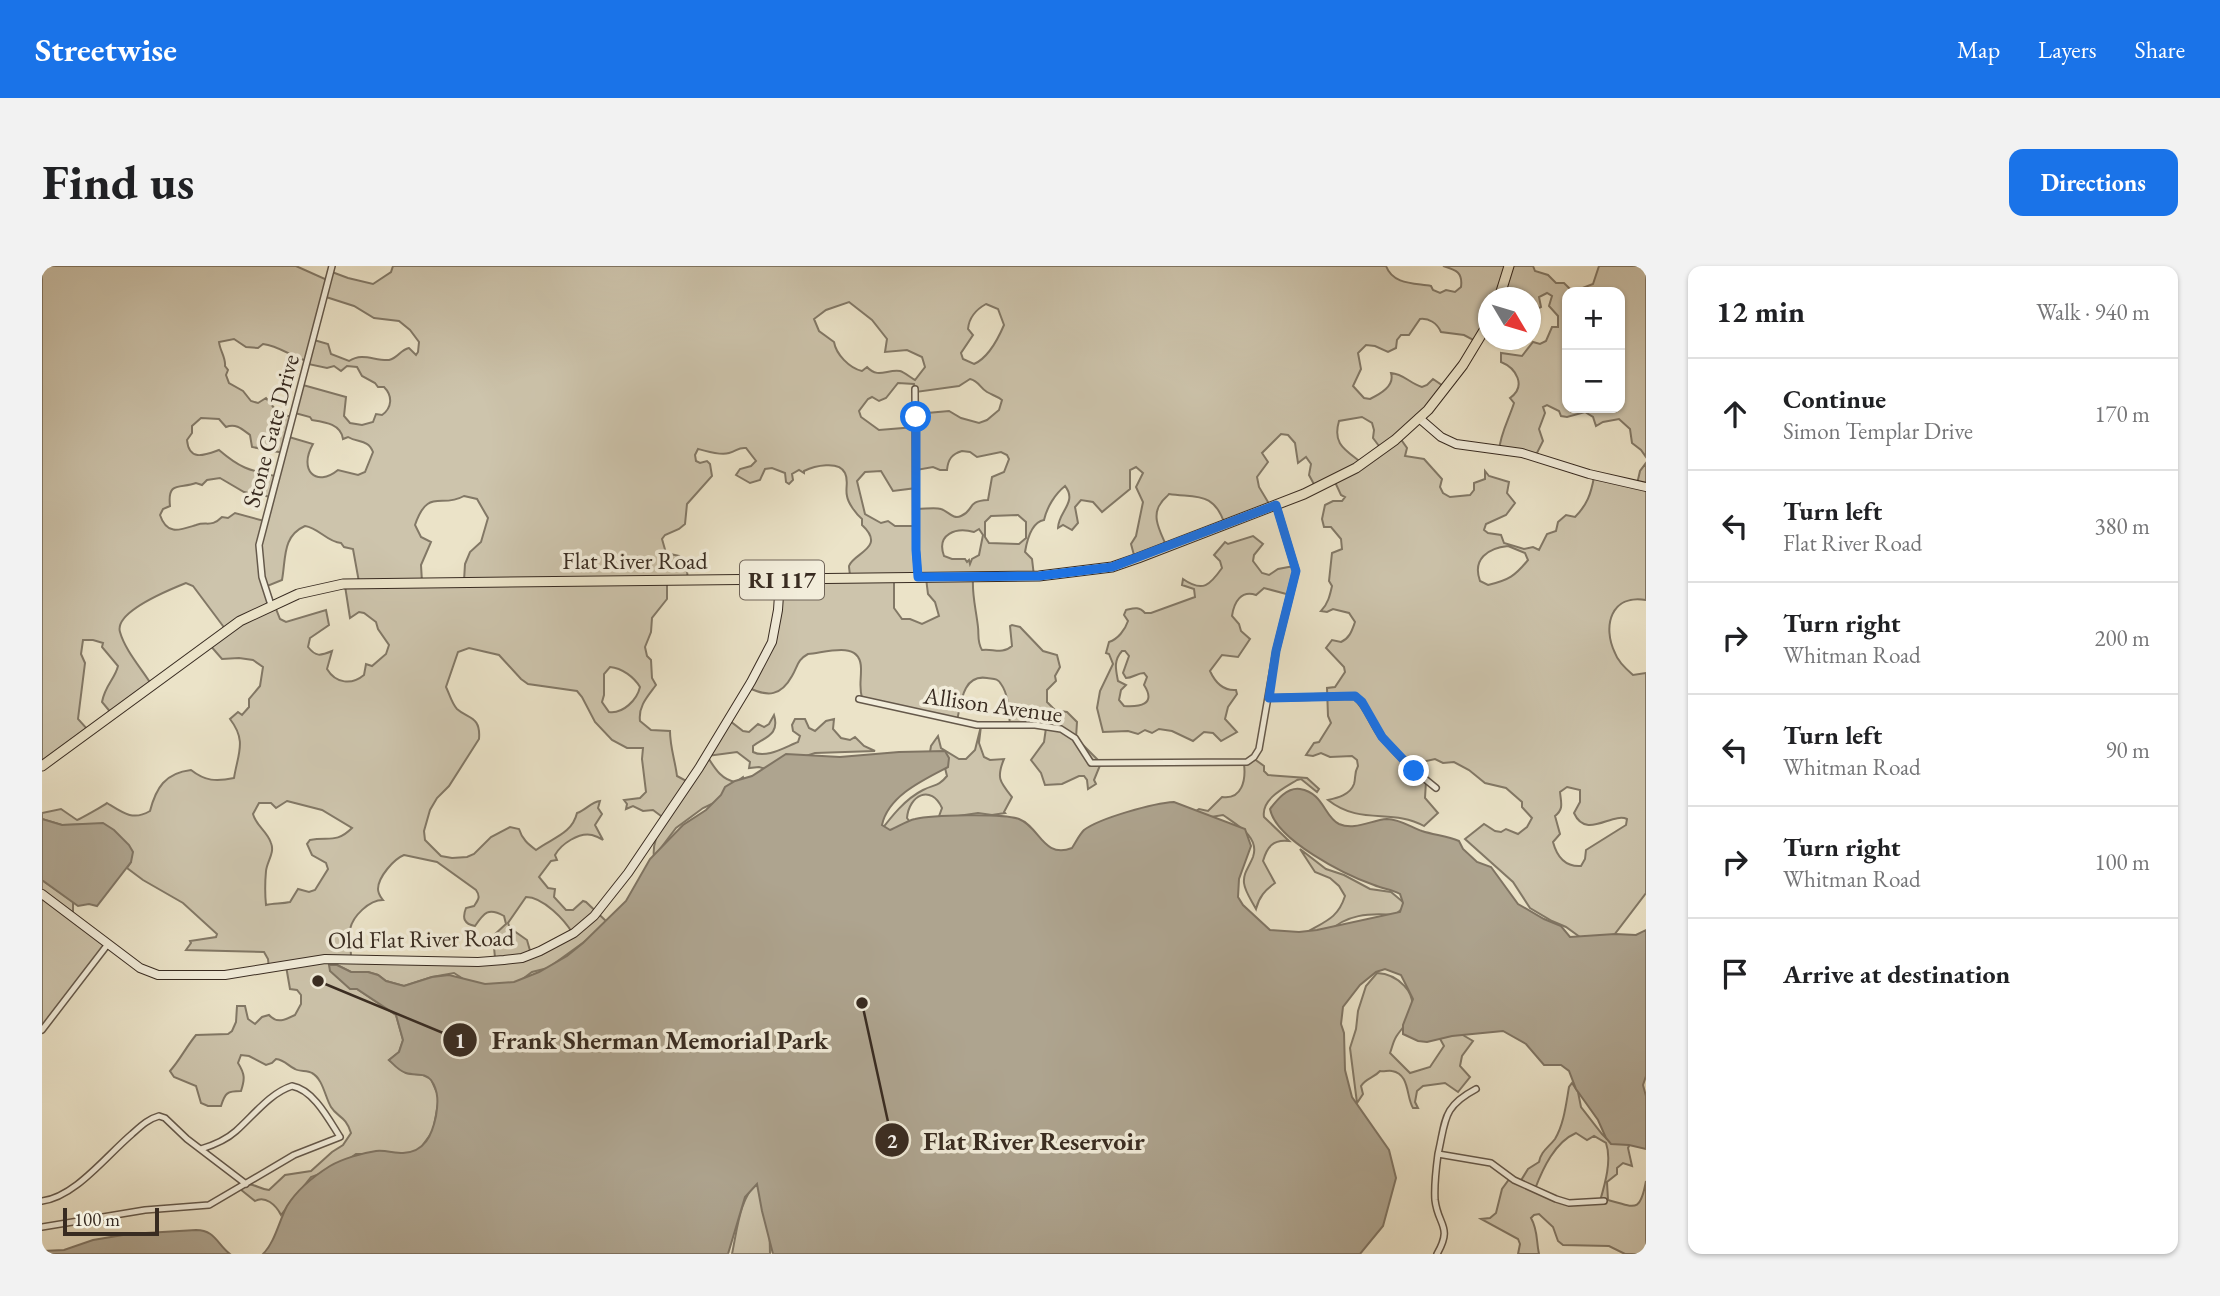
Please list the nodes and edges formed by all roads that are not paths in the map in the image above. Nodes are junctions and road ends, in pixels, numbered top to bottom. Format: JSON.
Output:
{"nodes":[{"id":1,"x":332,"y":266,"type":"edge"},
{"id":2,"x":1509,"y":266,"type":"edge"},
{"id":3,"x":1502,"y":287,"type":"edge"},
{"id":4,"x":1478,"y":340,"type":"edge"},
{"id":5,"x":915,"y":389,"type":"dead end"},
{"id":6,"x":1419,"y":418,"type":"junction"},
{"id":7,"x":1646,"y":487,"type":"edge"},
{"id":8,"x":1276,"y":505,"type":"junction"},
{"id":9,"x":918,"y":577,"type":"junction"},
{"id":10,"x":780,"y":580,"type":"junction"},
{"id":11,"x":271,"y":605,"type":"junction"},
{"id":12,"x":1269,"y":698,"type":"junction"},
{"id":13,"x":859,"y":699,"type":"dead end"},
{"id":14,"x":42,"y":766,"type":"edge"},
{"id":15,"x":1436,"y":788,"type":"dead end"},
{"id":16,"x":42,"y":894,"type":"edge"},
{"id":17,"x":108,"y":943,"type":"junction"},
{"id":18,"x":42,"y":1030,"type":"edge"},
{"id":19,"x":1476,"y":1089,"type":"dead end"},
{"id":20,"x":201,"y":1149,"type":"junction"},
{"id":21,"x":1438,"y":1154,"type":"junction"},
{"id":22,"x":246,"y":1184,"type":"junction"},
{"id":23,"x":42,"y":1201,"type":"edge"},
{"id":24,"x":1604,"y":1202,"type":"dead end"},
{"id":25,"x":42,"y":1227,"type":"edge"},
{"id":26,"x":1437,"y":1254,"type":"edge"}],
"edges":[{"from":1,"to":11,"type":"street","name":"Stone Gate Drive"},
{"from":2,"to":3,"type":"main road"},
{"from":4,"to":6,"type":"main road","name":"Flat River Road","number":"RI 117"},
{"from":5,"to":9,"type":"street"},
{"from":6,"to":7,"type":"street"},
{"from":6,"to":8,"type":"main road","name":"Flat River Road","number":"RI 117"},
{"from":8,"to":9,"type":"main road","name":"Flat River Road","number":"RI 117"},
{"from":8,"to":12,"type":"street"},
{"from":9,"to":10,"type":"main road","name":"Flat River Road","number":"RI 117"},
{"from":10,"to":11,"type":"main road","name":"Flat River Road","number":"RI 117"},
{"from":10,"to":17,"type":"street","name":"Old Flat River Road"},
{"from":11,"to":14,"type":"main road","name":"Flat River Road","number":"RI 117"},
{"from":12,"to":13,"type":"street","name":"Allison Avenue"},
{"from":12,"to":15,"type":"street"},
{"from":16,"to":17,"type":"street","name":"Old Flat River Road"},
{"from":17,"to":18,"type":"street"},
{"from":19,"to":21,"type":"street"},
{"from":20,"to":22,"type":"street"},
{"from":20,"to":22,"type":"street"},
{"from":20,"to":23,"type":"street"},
{"from":21,"to":24,"type":"street"},
{"from":21,"to":26,"type":"street"},
{"from":22,"to":25,"type":"street"}]}
